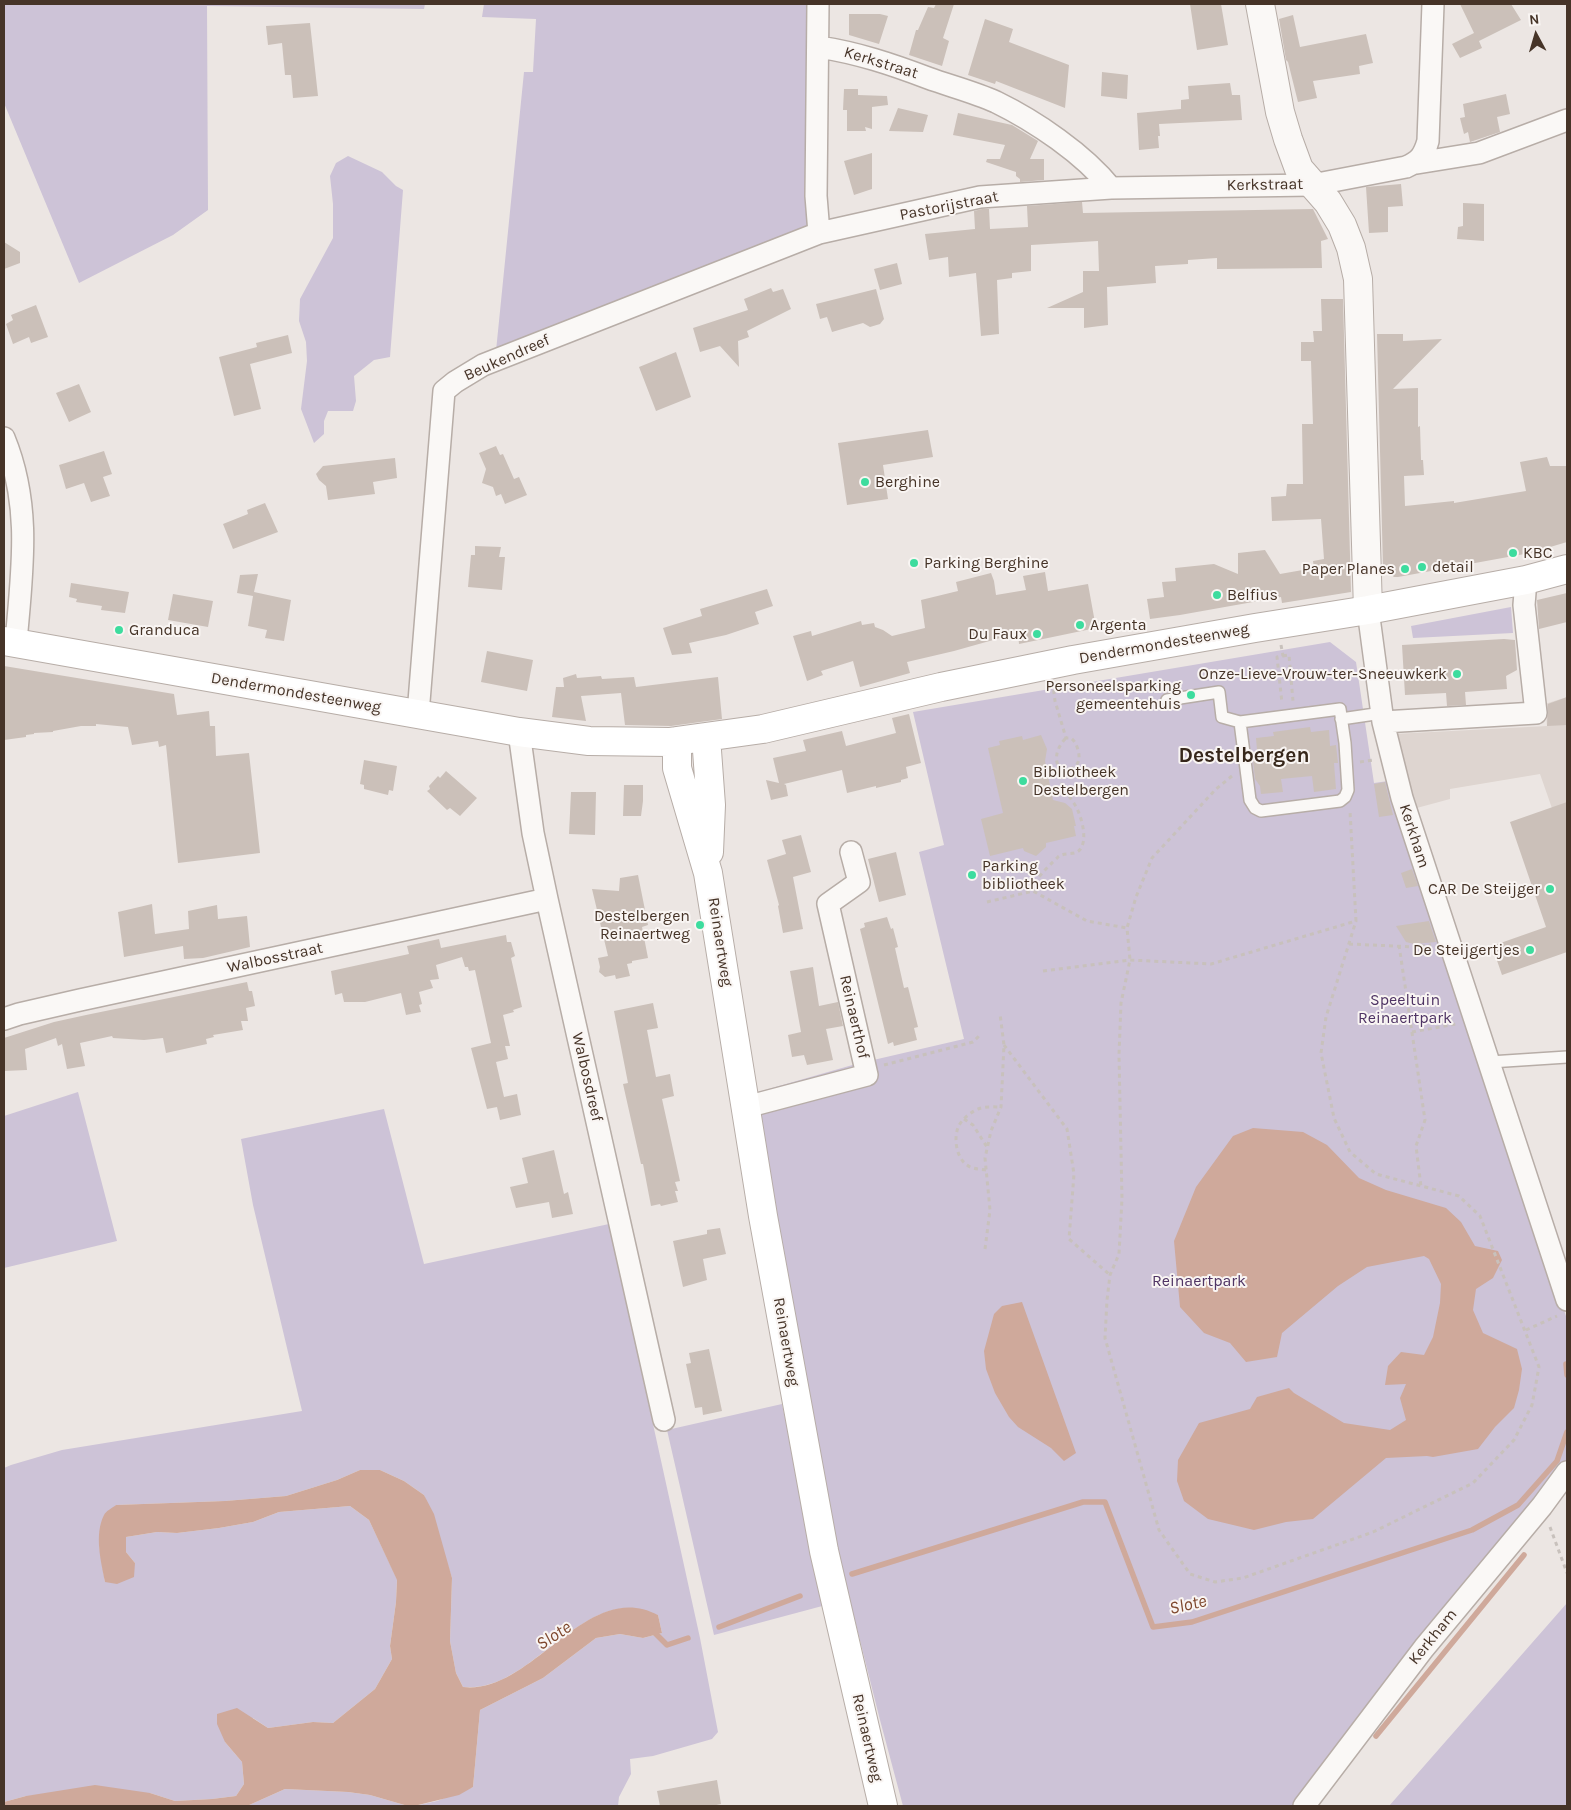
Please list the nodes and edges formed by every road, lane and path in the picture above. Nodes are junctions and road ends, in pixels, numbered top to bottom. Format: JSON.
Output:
{"nodes":[{"id":1,"x":818,"y":4,"type":"edge"},
{"id":2,"x":1260,"y":4,"type":"edge"},
{"id":3,"x":1433,"y":4,"type":"edge"},
{"id":4,"x":818,"y":47,"type":"junction"},
{"id":5,"x":1567,"y":120,"type":"edge"},
{"id":6,"x":1417,"y":163,"type":"junction"},
{"id":7,"x":1312,"y":184,"type":"junction"},
{"id":8,"x":1111,"y":188,"type":"junction"},
{"id":9,"x":819,"y":233,"type":"junction"},
{"id":10,"x":4,"y":438,"type":"edge"},
{"id":11,"x":1567,"y":569,"type":"edge"},
{"id":12,"x":1526,"y":580,"type":"junction"},
{"id":13,"x":1368,"y":610,"type":"junction"},
{"id":14,"x":1278,"y":624,"type":"junction"},
{"id":15,"x":10,"y":641,"type":"edge"},
{"id":16,"x":1282,"y":656,"type":"junction"},
{"id":17,"x":1051,"y":665,"type":"junction"},
{"id":18,"x":1167,"y":700,"type":"dead end"},
{"id":19,"x":418,"y":714,"type":"junction"},
{"id":20,"x":1289,"y":716,"type":"junction"},
{"id":21,"x":1382,"y":717,"type":"junction"},
{"id":22,"x":1341,"y":718,"type":"junction"},
{"id":23,"x":1240,"y":722,"type":"junction"},
{"id":24,"x":519,"y":732,"type":"junction"},
{"id":25,"x":1066,"y":738,"type":"junction"},
{"id":26,"x":706,"y":745,"type":"junction"},
{"id":27,"x":677,"y":750,"type":"junction"},
{"id":28,"x":1374,"y":760,"type":"dead end"},
{"id":29,"x":1346,"y":764,"type":"junction"},
{"id":30,"x":1245,"y":765,"type":"junction"},
{"id":31,"x":1062,"y":771,"type":"junction"},
{"id":32,"x":1348,"y":790,"type":"junction"},
{"id":33,"x":852,"y":852,"type":"dead end"},
{"id":34,"x":708,"y":873,"type":"junction"},
{"id":35,"x":1033,"y":891,"type":"junction"},
{"id":36,"x":547,"y":899,"type":"junction"},
{"id":37,"x":987,"y":902,"type":"dead end"},
{"id":38,"x":1356,"y":920,"type":"junction"},
{"id":39,"x":1127,"y":928,"type":"junction"},
{"id":40,"x":1349,"y":944,"type":"junction"},
{"id":41,"x":1399,"y":945,"type":"junction"},
{"id":42,"x":1437,"y":945,"type":"dead end"},
{"id":43,"x":1130,"y":960,"type":"junction"},
{"id":44,"x":1043,"y":971,"type":"dead end"},
{"id":45,"x":1000,"y":1014,"type":"dead end"},
{"id":46,"x":4,"y":1019,"type":"edge"},
{"id":47,"x":1461,"y":1023,"type":"dead end"},
{"id":48,"x":1412,"y":1032,"type":"junction"},
{"id":49,"x":979,"y":1036,"type":"dead end"},
{"id":50,"x":1004,"y":1045,"type":"junction"},
{"id":51,"x":1567,"y":1057,"type":"edge"},
{"id":52,"x":1490,"y":1062,"type":"junction"},
{"id":53,"x":866,"y":1069,"type":"junction"},
{"id":54,"x":746,"y":1107,"type":"junction"},
{"id":55,"x":1002,"y":1107,"type":"junction"},
{"id":56,"x":964,"y":1119,"type":"junction"},
{"id":57,"x":987,"y":1147,"type":"junction"},
{"id":58,"x":986,"y":1170,"type":"junction"},
{"id":59,"x":1421,"y":1187,"type":"junction"},
{"id":60,"x":985,"y":1249,"type":"dead end"},
{"id":61,"x":1110,"y":1276,"type":"junction"},
{"id":62,"x":1563,"y":1308,"type":"edge"},
{"id":63,"x":1526,"y":1330,"type":"junction"},
{"id":64,"x":664,"y":1420,"type":"dead end"},
{"id":65,"x":1567,"y":1472,"type":"edge"},
{"id":66,"x":1542,"y":1506,"type":"junction"},
{"id":67,"x":1567,"y":1573,"type":"edge"},
{"id":68,"x":883,"y":1806,"type":"edge"},
{"id":69,"x":1304,"y":1806,"type":"edge"}],
"edges":[{"from":1,"to":4,"type":"street","name":"Kerkstraat"},
{"from":2,"to":7,"type":"street"},
{"from":3,"to":6,"type":"street"},
{"from":4,"to":8,"type":"street","name":"Kerkstraat"},
{"from":4,"to":9,"type":"street","name":"Kerkstraat"},
{"from":5,"to":6,"type":"street"},
{"from":6,"to":7,"type":"street"},
{"from":7,"to":8,"type":"street","name":"Kerkstraat"},
{"from":7,"to":13,"type":"street","name":"Kerkstraat"},
{"from":8,"to":9,"type":"street","name":"Pastorijstraat"},
{"from":9,"to":19,"type":"street","name":"Beukendreef"},
{"from":10,"to":15,"type":"street"},
{"from":11,"to":12,"type":"main road","name":"Dendermondesteenweg"},
{"from":12,"to":13,"type":"main road","name":"Dendermondesteenweg"},
{"from":12,"to":21,"type":"street"},
{"from":13,"to":14,"type":"main road","name":"Dendermondesteenweg"},
{"from":13,"to":21,"type":"street","name":"Kerkham"},
{"from":14,"to":16,"type":"path"},
{"from":14,"to":17,"type":"main road","name":"Dendermondesteenweg"},
{"from":15,"to":19,"type":"main road","name":"Dendermondesteenweg"},
{"from":16,"to":20,"type":"path"},
{"from":16,"to":20,"type":"path"},
{"from":17,"to":25,"type":"path"},
{"from":17,"to":26,"type":"main road","name":"Dendermondesteenweg"},
{"from":18,"to":23,"type":"lane"},
{"from":19,"to":24,"type":"main road","name":"Dendermondesteenweg"},
{"from":20,"to":22,"type":"lane"},
{"from":20,"to":23,"type":"lane"},
{"from":21,"to":22,"type":"lane"},
{"from":21,"to":52,"type":"street","name":"Kerkham"},
{"from":22,"to":29,"type":"lane"},
{"from":23,"to":30,"type":"lane"},
{"from":24,"to":27,"type":"main road","name":"Dendermondesteenweg"},
{"from":24,"to":36,"type":"street","name":"Walbosdreef"},
{"from":25,"to":31,"type":"path"},
{"from":25,"to":31,"type":"path"},
{"from":26,"to":27,"type":"main road","name":"Dendermondesteenweg"},
{"from":26,"to":34,"type":"main road","name":"Reinaertweg"},
{"from":27,"to":34,"type":"main road","name":"Reinaertweg"},
{"from":28,"to":29,"type":"path"},
{"from":29,"to":32,"type":"lane"},
{"from":30,"to":32,"type":"lane"},
{"from":30,"to":39,"type":"path"},
{"from":31,"to":35,"type":"path"},
{"from":32,"to":38,"type":"path"},
{"from":33,"to":53,"type":"street","name":"Reinaerthof"},
{"from":34,"to":54,"type":"main road","name":"Reinaertweg"},
{"from":35,"to":37,"type":"path"},
{"from":35,"to":39,"type":"path"},
{"from":36,"to":46,"type":"street","name":"Walbosstraat"},
{"from":36,"to":64,"type":"street","name":"Walbosdreef"},
{"from":38,"to":40,"type":"path"},
{"from":38,"to":43,"type":"path"},
{"from":39,"to":43,"type":"path"},
{"from":40,"to":41,"type":"path"},
{"from":40,"to":59,"type":"path"},
{"from":41,"to":42,"type":"path"},
{"from":41,"to":48,"type":"path"},
{"from":43,"to":44,"type":"path"},
{"from":43,"to":61,"type":"path"},
{"from":45,"to":50,"type":"path"},
{"from":47,"to":48,"type":"path"},
{"from":48,"to":59,"type":"path"},
{"from":49,"to":53,"type":"path"},
{"from":50,"to":55,"type":"path"},
{"from":50,"to":61,"type":"path"},
{"from":51,"to":52,"type":"lane"},
{"from":52,"to":62,"type":"street","name":"Kerkham"},
{"from":53,"to":54,"type":"street","name":"Reinaerthof"},
{"from":54,"to":68,"type":"main road","name":"Reinaertweg"},
{"from":55,"to":56,"type":"path"},
{"from":55,"to":57,"type":"path"},
{"from":56,"to":57,"type":"path"},
{"from":56,"to":58,"type":"path"},
{"from":57,"to":58,"type":"path"},
{"from":58,"to":60,"type":"path"},
{"from":59,"to":63,"type":"path"},
{"from":61,"to":63,"type":"path"},
{"from":62,"to":63,"type":"path"},
{"from":65,"to":66,"type":"street","name":"Kerkham"},
{"from":66,"to":67,"type":"path"},
{"from":66,"to":69,"type":"street","name":"Kerkham"}]}
